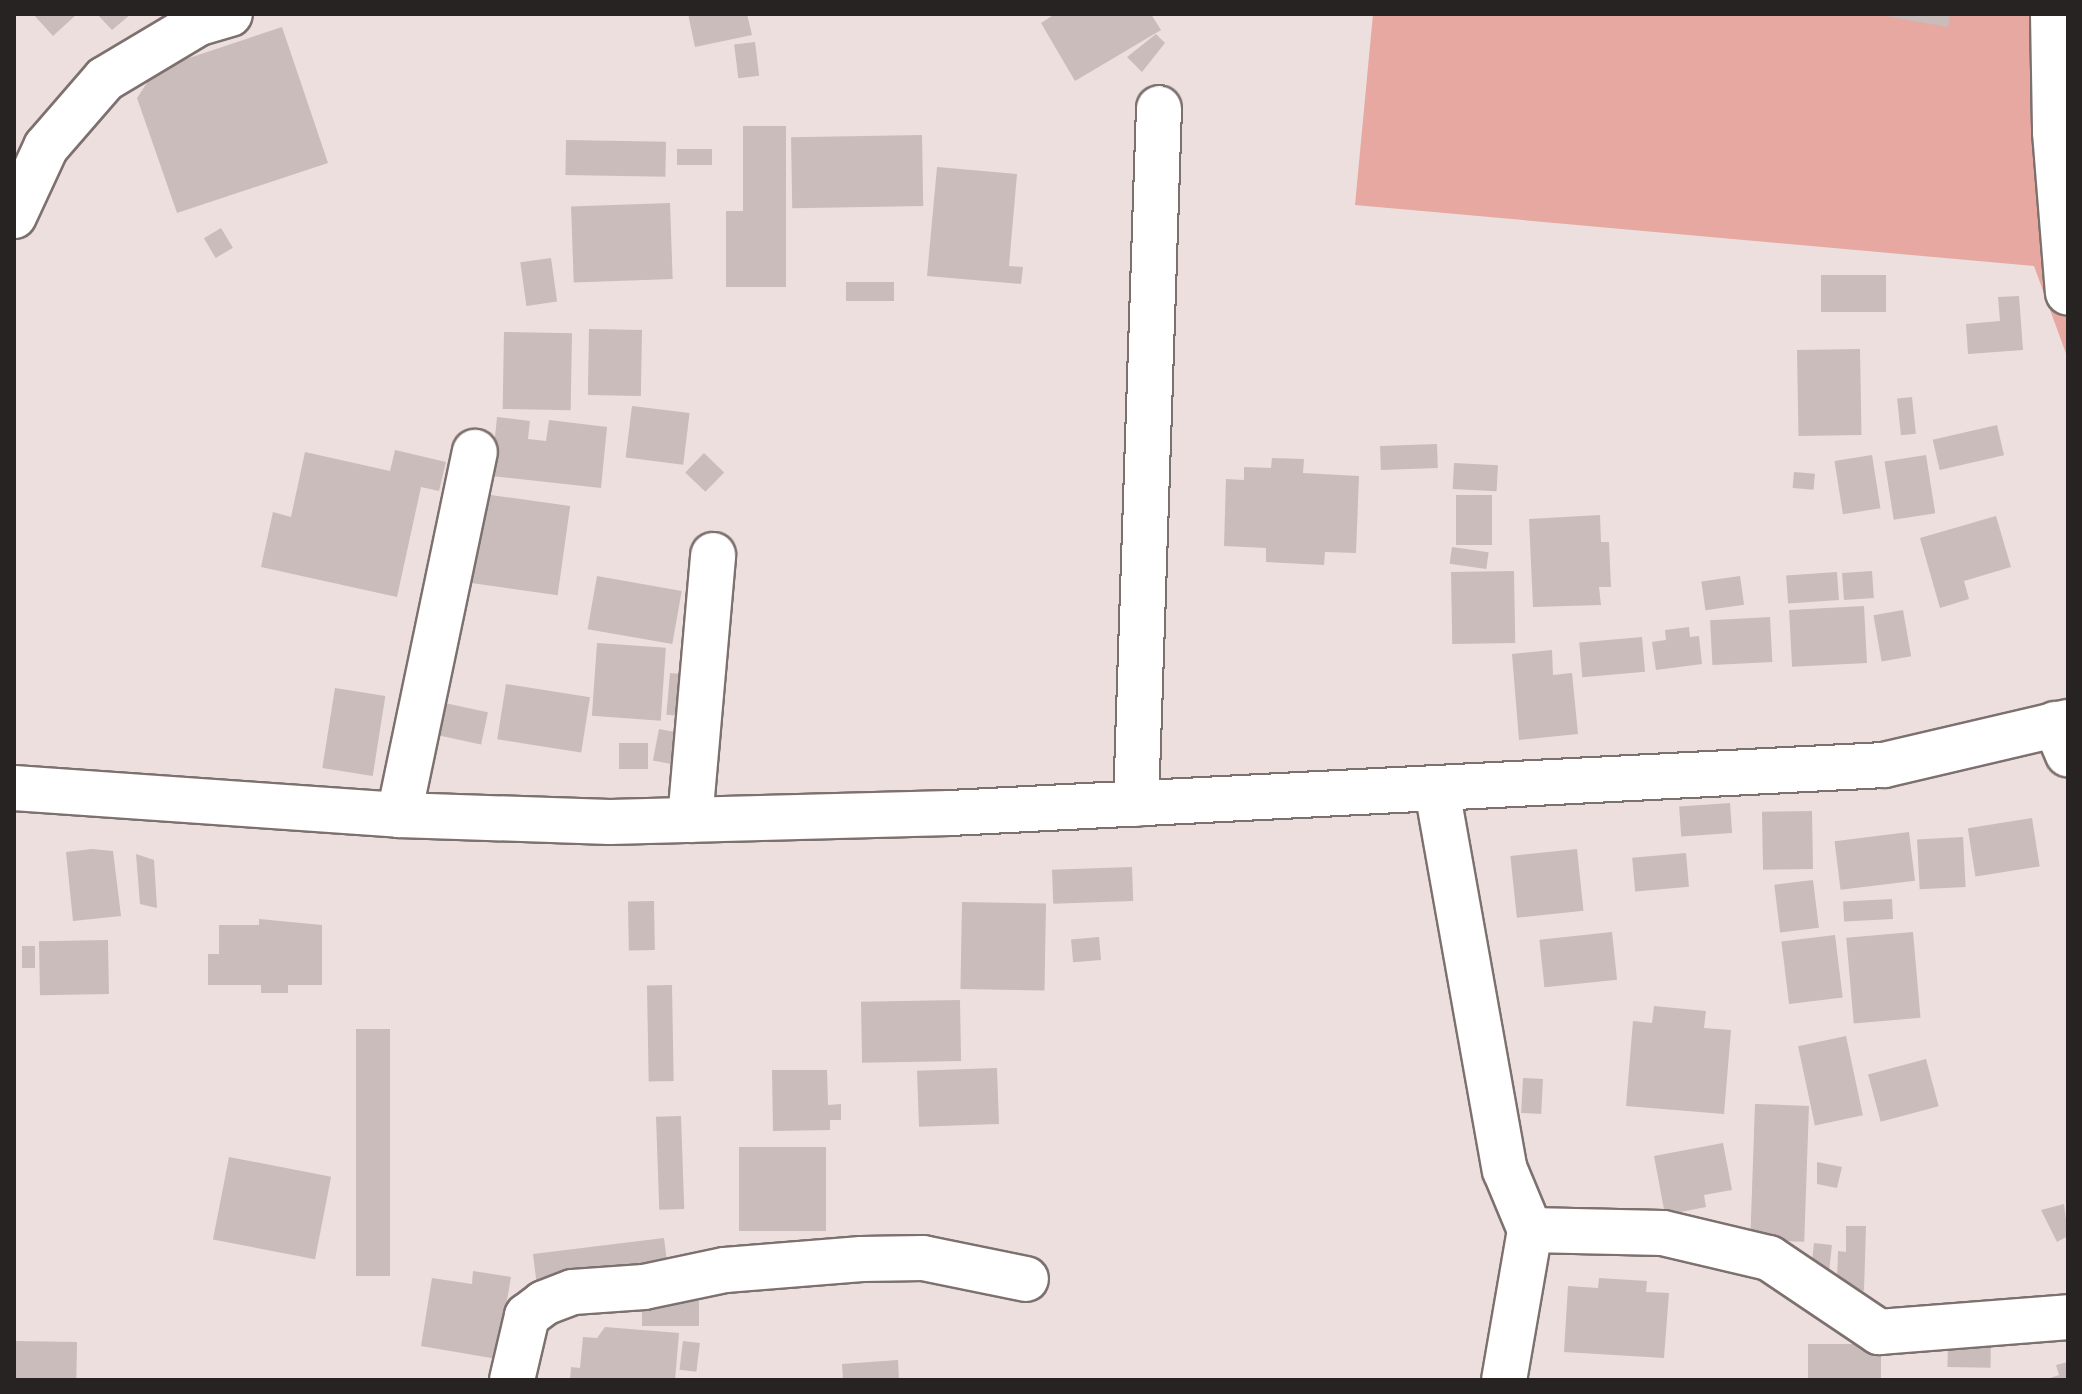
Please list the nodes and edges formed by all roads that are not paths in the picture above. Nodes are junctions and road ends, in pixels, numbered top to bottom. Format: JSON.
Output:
{"nodes":[{"id":1,"x":230,"y":14,"type":"edge"},
{"id":2,"x":2053,"y":14,"type":"edge"},
{"id":3,"x":1159,"y":108,"type":"dead end"},
{"id":4,"x":14,"y":216,"type":"edge"},
{"id":5,"x":2068,"y":292,"type":"edge"},
{"id":6,"x":475,"y":452,"type":"dead end"},
{"id":7,"x":713,"y":555,"type":"dead end"},
{"id":8,"x":2064,"y":733,"type":"edge"},
{"id":9,"x":14,"y":788,"type":"edge"},
{"id":10,"x":1437,"y":790,"type":"junction"},
{"id":11,"x":1136,"y":804,"type":"junction"},
{"id":12,"x":399,"y":815,"type":"junction"},
{"id":13,"x":690,"y":820,"type":"junction"},
{"id":14,"x":1530,"y":1230,"type":"junction"},
{"id":15,"x":1026,"y":1279,"type":"dead end"},
{"id":16,"x":2068,"y":1317,"type":"edge"},
{"id":17,"x":512,"y":1380,"type":"edge"},
{"id":18,"x":1504,"y":1380,"type":"edge"}],
"edges":[{"from":1,"to":4,"type":"street"},
{"from":2,"to":5,"type":"street"},
{"from":3,"to":11,"type":"street"},
{"from":6,"to":12,"type":"street"},
{"from":7,"to":13,"type":"street"},
{"from":8,"to":10,"type":"street"},
{"from":9,"to":12,"type":"street"},
{"from":10,"to":11,"type":"street"},
{"from":10,"to":14,"type":"street"},
{"from":11,"to":13,"type":"street"},
{"from":12,"to":13,"type":"street"},
{"from":14,"to":16,"type":"street"},
{"from":14,"to":18,"type":"street"},
{"from":15,"to":17,"type":"street"}]}
